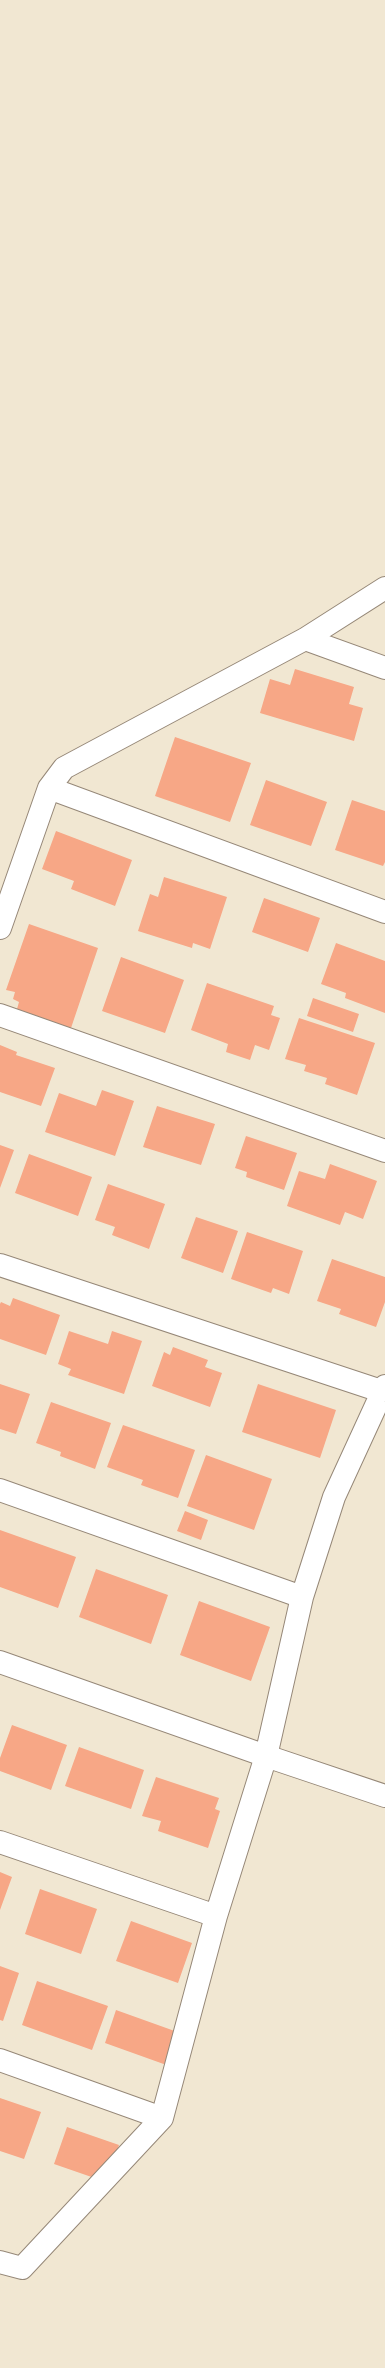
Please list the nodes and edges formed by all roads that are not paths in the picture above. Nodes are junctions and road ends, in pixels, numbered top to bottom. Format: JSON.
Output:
{"nodes":[{"id":1,"x":385,"y":588,"type":"edge"},
{"id":2,"x":305,"y":639,"type":"junction"},
{"id":3,"x":385,"y":668,"type":"edge"},
{"id":4,"x":49,"y":788,"type":"junction"},
{"id":5,"x":385,"y":912,"type":"edge"},
{"id":6,"x":0,"y":928,"type":"edge"},
{"id":7,"x":0,"y":1015,"type":"edge"},
{"id":8,"x":385,"y":1151,"type":"edge"},
{"id":9,"x":0,"y":1265,"type":"edge"},
{"id":10,"x":383,"y":1388,"type":"edge"},
{"id":11,"x":0,"y":1490,"type":"edge"},
{"id":12,"x":302,"y":1597,"type":"junction"},
{"id":13,"x":0,"y":1662,"type":"edge"},
{"id":14,"x":266,"y":1756,"type":"junction"},
{"id":15,"x":385,"y":1796,"type":"edge"},
{"id":16,"x":0,"y":1842,"type":"edge"},
{"id":17,"x":216,"y":1916,"type":"junction"},
{"id":18,"x":0,"y":2060,"type":"edge"},
{"id":19,"x":162,"y":2118,"type":"junction"},
{"id":20,"x":0,"y":2262,"type":"edge"}],
"edges":[{"from":1,"to":2,"type":"street"},
{"from":2,"to":3,"type":"street"},
{"from":2,"to":4,"type":"street"},
{"from":4,"to":5,"type":"street"},
{"from":4,"to":6,"type":"street"},
{"from":7,"to":8,"type":"street"},
{"from":9,"to":10,"type":"street"},
{"from":10,"to":12,"type":"street"},
{"from":11,"to":12,"type":"street"},
{"from":12,"to":14,"type":"street"},
{"from":13,"to":14,"type":"street"},
{"from":14,"to":15,"type":"street"},
{"from":14,"to":17,"type":"street"},
{"from":16,"to":17,"type":"street"},
{"from":17,"to":19,"type":"street"},
{"from":18,"to":19,"type":"street"},
{"from":19,"to":20,"type":"street"}]}
